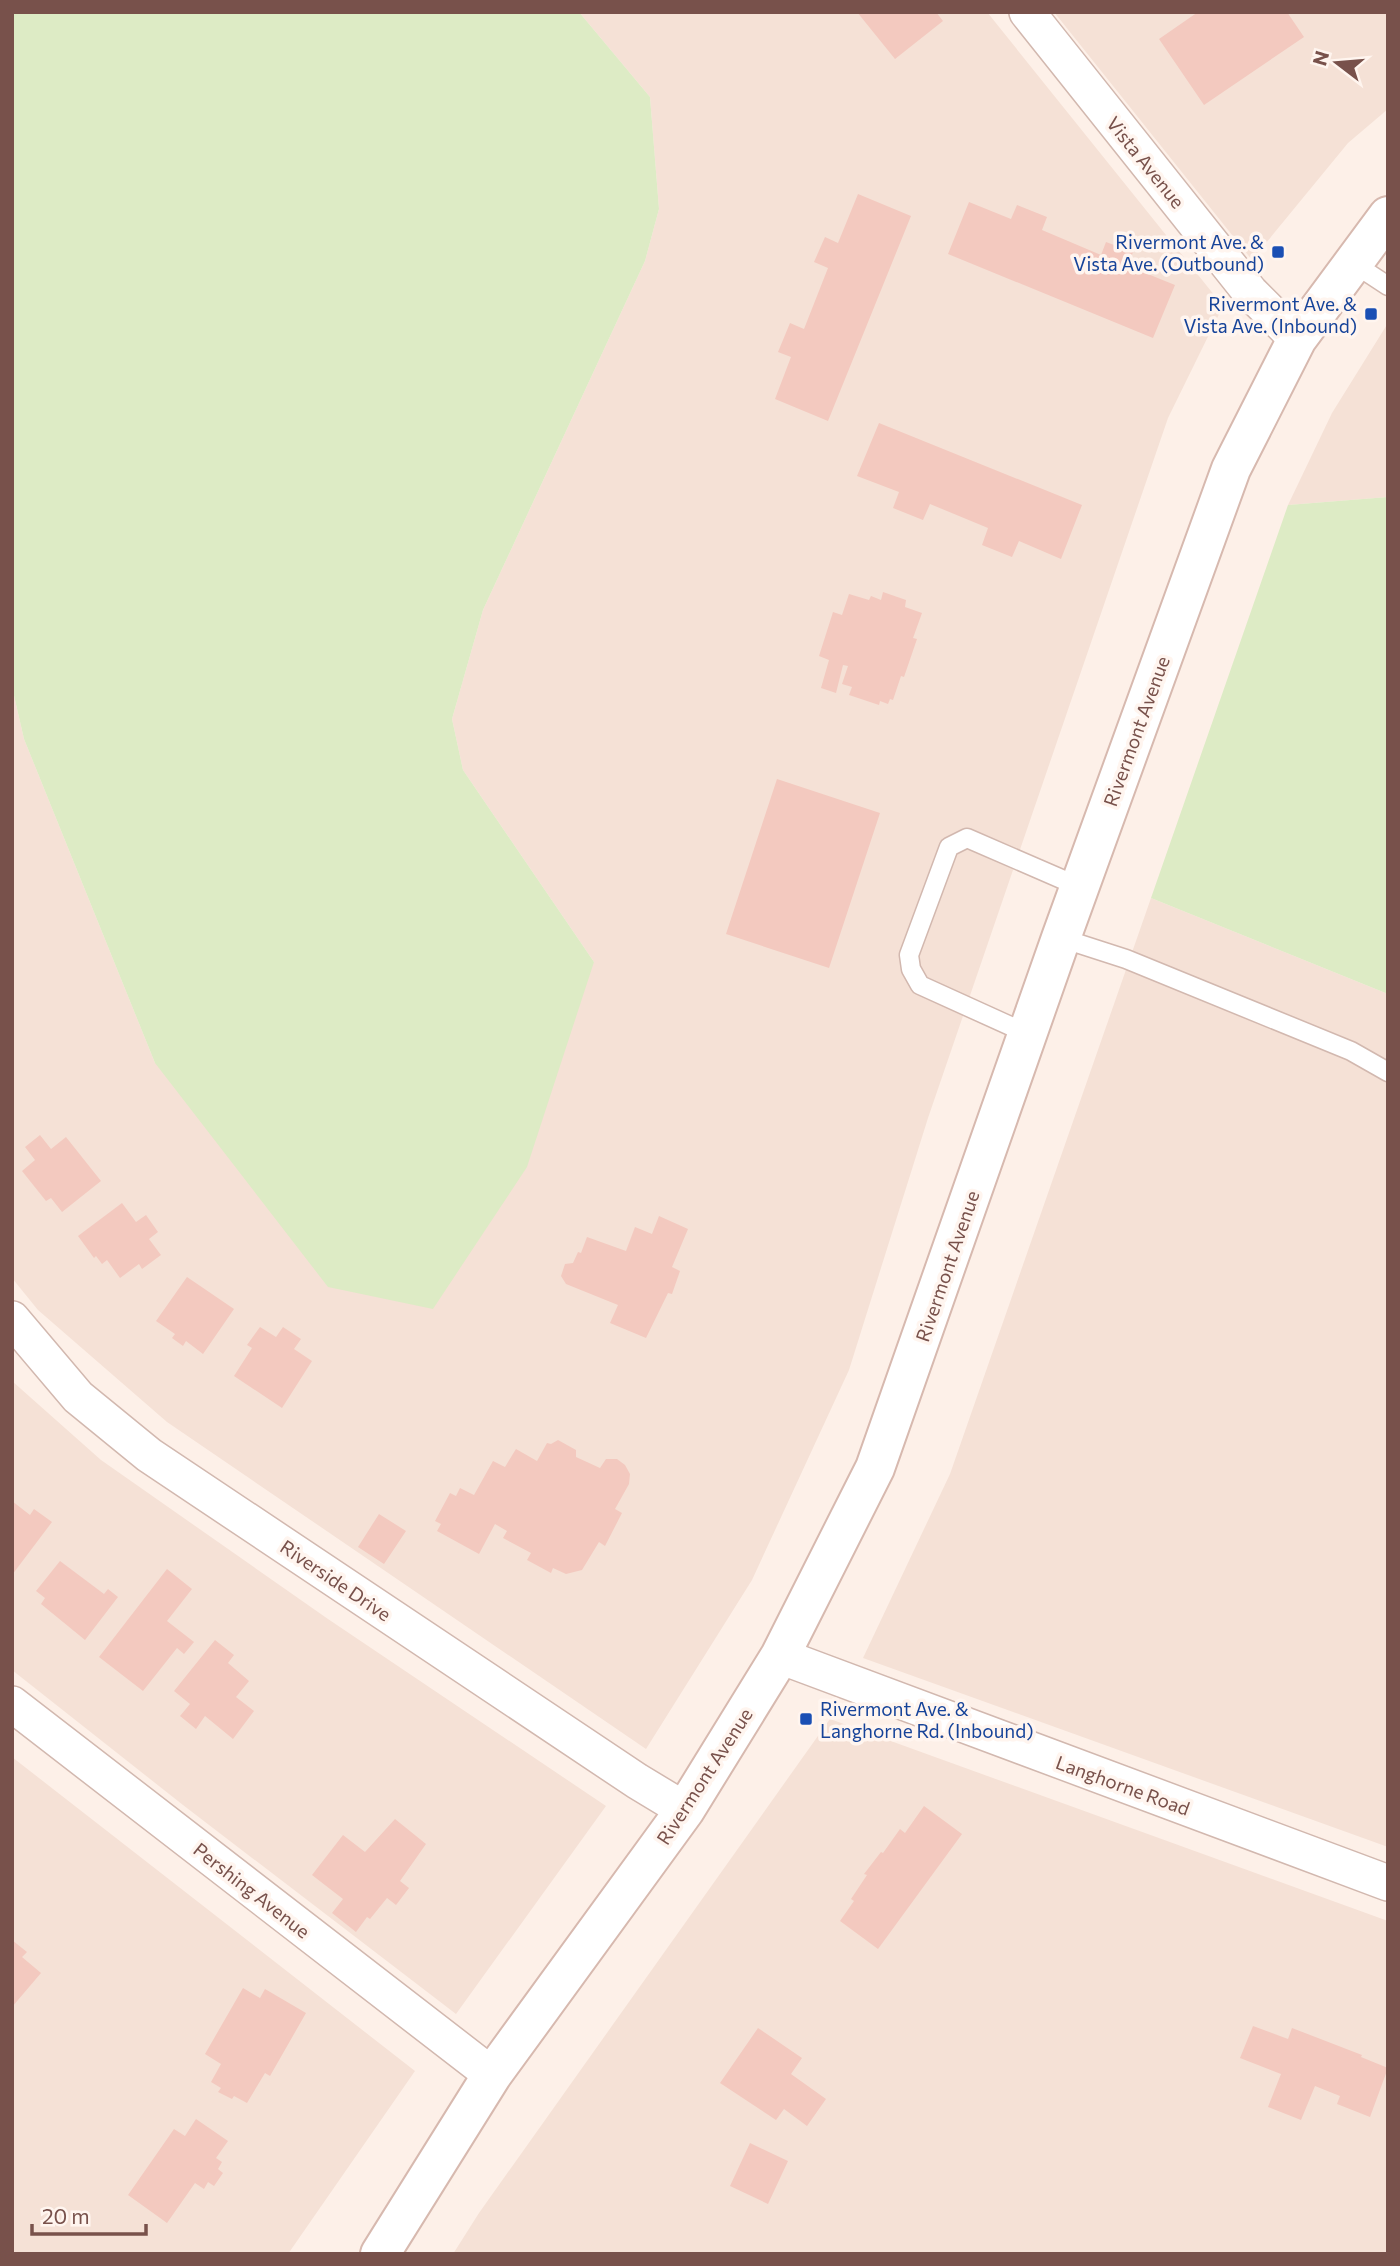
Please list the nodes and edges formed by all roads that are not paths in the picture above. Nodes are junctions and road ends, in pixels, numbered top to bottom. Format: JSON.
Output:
{"nodes":[{"id":1,"x":1027,"y":12,"type":"edge"},
{"id":2,"x":1388,"y":216,"type":"edge"},
{"id":3,"x":1353,"y":263,"type":"junction"},
{"id":4,"x":1388,"y":286,"type":"edge"},
{"id":5,"x":1297,"y":339,"type":"junction"},
{"id":6,"x":1080,"y":887,"type":"junction"},
{"id":7,"x":1061,"y":938,"type":"junction"},
{"id":8,"x":1028,"y":1034,"type":"junction"},
{"id":9,"x":1388,"y":1072,"type":"edge"},
{"id":10,"x":12,"y":1320,"type":"edge"},
{"id":11,"x":780,"y":1656,"type":"junction"},
{"id":12,"x":12,"y":1704,"type":"edge"},
{"id":13,"x":685,"y":1810,"type":"junction"},
{"id":14,"x":1388,"y":1883,"type":"edge"},
{"id":15,"x":492,"y":2075,"type":"junction"},
{"id":16,"x":380,"y":2254,"type":"edge"}],
"edges":[{"from":1,"to":5,"type":"street","name":"Vista Avenue"},
{"from":2,"to":3,"type":"main road","name":"Rivermont Avenue"},
{"from":3,"to":4,"type":"lane"},
{"from":3,"to":5,"type":"main road","name":"Rivermont Avenue"},
{"from":5,"to":6,"type":"main road","name":"Rivermont Avenue"},
{"from":6,"to":7,"type":"main road","name":"Rivermont Avenue"},
{"from":6,"to":8,"type":"lane"},
{"from":7,"to":8,"type":"main road","name":"Rivermont Avenue"},
{"from":7,"to":9,"type":"lane"},
{"from":8,"to":11,"type":"main road","name":"Rivermont Avenue"},
{"from":10,"to":13,"type":"street","name":"Riverside Drive"},
{"from":11,"to":13,"type":"main road","name":"Rivermont Avenue"},
{"from":11,"to":14,"type":"street","name":"Langhorne Road"},
{"from":12,"to":15,"type":"street","name":"Pershing Avenue"},
{"from":13,"to":15,"type":"main road","name":"Rivermont Avenue"},
{"from":15,"to":16,"type":"main road","name":"Rivermont Avenue"}]}
